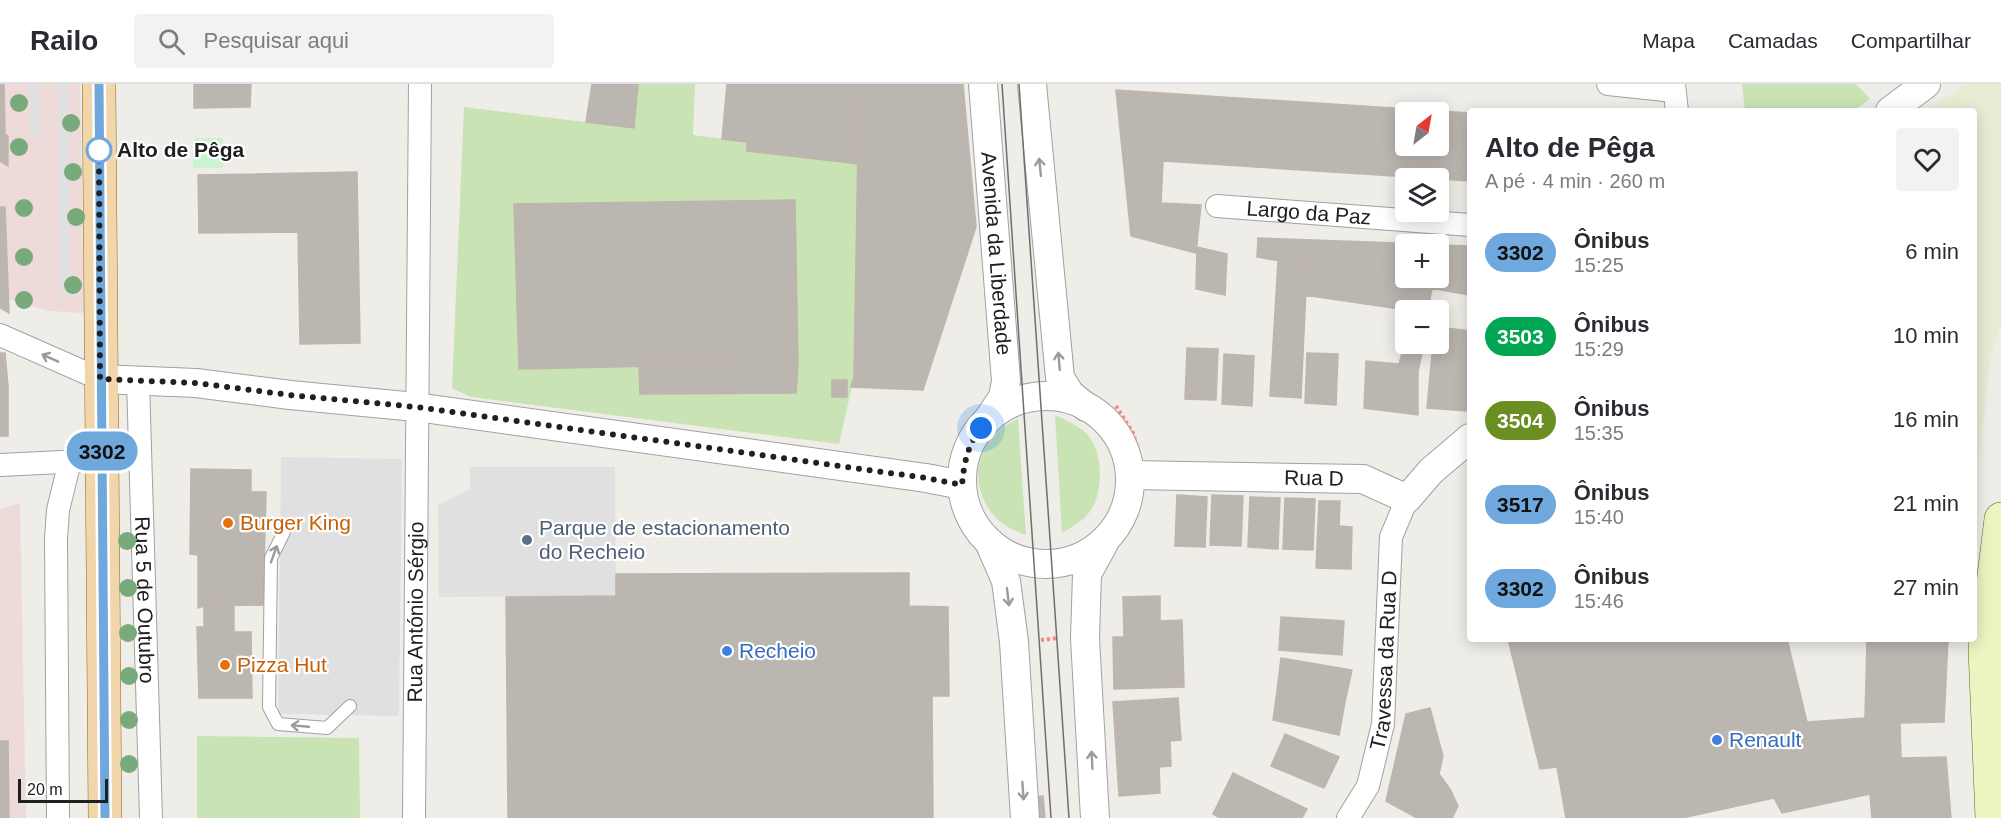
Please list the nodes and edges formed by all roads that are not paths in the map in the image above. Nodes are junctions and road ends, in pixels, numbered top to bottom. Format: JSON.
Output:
{"nodes":[{"id":1,"x":99,"y":84,"type":"edge"},
{"id":2,"x":420,"y":84,"type":"edge"},
{"id":3,"x":983,"y":84,"type":"edge"},
{"id":4,"x":1032,"y":84,"type":"edge"},
{"id":5,"x":1608,"y":84,"type":"edge"},
{"id":6,"x":1926,"y":84,"type":"edge"},
{"id":7,"x":1675,"y":95,"type":"edge"},
{"id":8,"x":1894,"y":108,"type":"edge"},
{"id":9,"x":1217,"y":206,"type":"dead end"},
{"id":10,"x":1467,"y":225,"type":"edge"},
{"id":11,"x":0,"y":335,"type":"edge"},
{"id":12,"x":100,"y":379,"type":"junction"},
{"id":13,"x":138,"y":381,"type":"junction"},
{"id":14,"x":1100,"y":404,"type":"junction"},
{"id":15,"x":416,"y":407,"type":"junction"},
{"id":16,"x":988,"y":419,"type":"junction"},
{"id":17,"x":1467,"y":441,"type":"edge"},
{"id":18,"x":102,"y":460,"type":"junction"},
{"id":19,"x":70,"y":461,"type":"junction"},
{"id":20,"x":0,"y":465,"type":"edge"},
{"id":21,"x":1136,"y":475,"type":"junction"},
{"id":22,"x":962,"y":485,"type":"junction"},
{"id":23,"x":1407,"y":499,"type":"junction"},
{"id":24,"x":2001,"y":519,"type":"edge"},
{"id":25,"x":285,"y":532,"type":"dead end"},
{"id":26,"x":1115,"y":537,"type":"junction"},
{"id":27,"x":989,"y":542,"type":"junction"},
{"id":28,"x":350,"y":706,"type":"dead end"},
{"id":29,"x":1368,"y":786,"type":"junction"},
{"id":30,"x":58,"y":818,"type":"edge"},
{"id":31,"x":105,"y":818,"type":"edge"},
{"id":32,"x":152,"y":818,"type":"edge"},
{"id":33,"x":414,"y":818,"type":"edge"},
{"id":34,"x":1024,"y":818,"type":"edge"},
{"id":35,"x":1095,"y":818,"type":"edge"},
{"id":36,"x":1348,"y":818,"type":"edge"},
{"id":37,"x":1364,"y":818,"type":"edge"},
{"id":38,"x":1992,"y":818,"type":"edge"}],
"edges":[{"from":1,"to":12,"type":"main road","name":"Rua 5 de Outubro"},
{"from":2,"to":15,"type":"street","name":"Rua António Sérgio"},
{"from":3,"to":16,"type":"street","name":"Avenida da Liberdade"},
{"from":14,"to":4,"type":"street","one_way":true},
{"from":5,"to":7,"type":"street"},
{"from":6,"to":8,"type":"street"},
{"from":9,"to":10,"type":"street","name":"Largo da Paz"},
{"from":12,"to":11,"type":"street","one_way":true},
{"from":12,"to":13,"type":"street"},
{"from":12,"to":18,"type":"main road","name":"Rua 5 de Outubro"},
{"from":13,"to":15,"type":"street"},
{"from":13,"to":32,"type":"street","name":"Rua 5 de Outubro"},
{"from":14,"to":16,"type":"street"},
{"from":14,"to":21,"type":"street"},
{"from":15,"to":22,"type":"street"},
{"from":15,"to":33,"type":"street","name":"Rua António Sérgio"},
{"from":16,"to":22,"type":"street"},
{"from":17,"to":23,"type":"street"},
{"from":18,"to":19,"type":"street"},
{"from":18,"to":31,"type":"main road","name":"Rua 5 de Outubro"},
{"from":19,"to":20,"type":"street"},
{"from":19,"to":30,"type":"street"},
{"from":21,"to":23,"type":"street","name":"Rua D"},
{"from":21,"to":26,"type":"street"},
{"from":22,"to":27,"type":"street"},
{"from":23,"to":29,"type":"street","name":"Travessa da Rua D"},
{"from":24,"to":38,"type":"main road"},
{"from":28,"to":25,"type":"lane","one_way":true},
{"from":26,"to":27,"type":"street"},
{"from":35,"to":26,"type":"street","one_way":true},
{"from":27,"to":34,"type":"street","one_way":true},
{"from":29,"to":36,"type":"street","name":"Travessa da Rua D"},
{"from":29,"to":37,"type":"street"}]}
